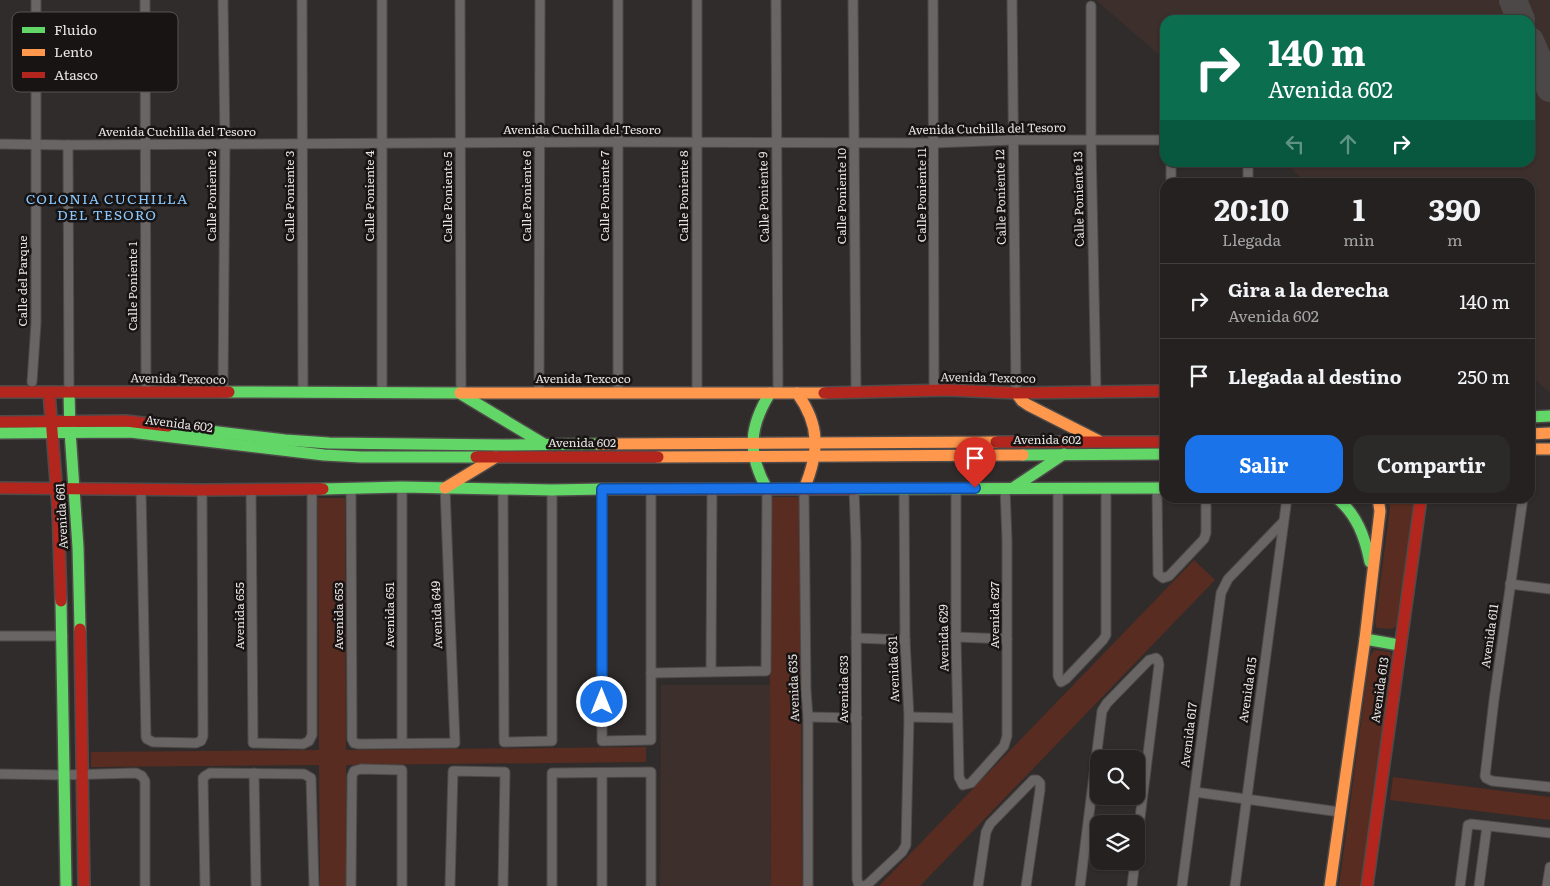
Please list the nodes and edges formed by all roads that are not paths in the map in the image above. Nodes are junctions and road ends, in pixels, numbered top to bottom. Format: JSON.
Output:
{"nodes":[{"id":1,"x":223,"y":0,"type":"edge"},
{"id":2,"x":302,"y":0,"type":"edge"},
{"id":3,"x":382,"y":0,"type":"edge"},
{"id":4,"x":460,"y":0,"type":"edge"},
{"id":5,"x":540,"y":0,"type":"edge"},
{"id":6,"x":618,"y":0,"type":"edge"},
{"id":7,"x":697,"y":0,"type":"edge"},
{"id":8,"x":776,"y":0,"type":"edge"},
{"id":9,"x":854,"y":0,"type":"edge"},
{"id":10,"x":933,"y":0,"type":"edge"},
{"id":11,"x":1012,"y":0,"type":"edge"},
{"id":12,"x":1091,"y":6,"type":"dead end"},
{"id":13,"x":36,"y":92,"type":"edge"},
{"id":14,"x":145,"y":92,"type":"edge"},
{"id":15,"x":1013,"y":140,"type":"junction"},
{"id":16,"x":1091,"y":140,"type":"junction"},
{"id":17,"x":1160,"y":140,"type":"edge"},
{"id":18,"x":618,"y":142,"type":"junction"},
{"id":19,"x":697,"y":142,"type":"junction"},
{"id":20,"x":776,"y":142,"type":"junction"},
{"id":21,"x":854,"y":142,"type":"junction"},
{"id":22,"x":461,"y":143,"type":"junction"},
{"id":23,"x":539,"y":143,"type":"junction"},
{"id":24,"x":934,"y":143,"type":"junction"},
{"id":25,"x":0,"y":144,"type":"edge"},
{"id":26,"x":36,"y":144,"type":"junction"},
{"id":27,"x":145,"y":144,"type":"junction"},
{"id":28,"x":225,"y":144,"type":"junction"},
{"id":29,"x":302,"y":144,"type":"junction"},
{"id":30,"x":382,"y":144,"type":"junction"},
{"id":31,"x":68,"y":145,"type":"junction"},
{"id":32,"x":32,"y":382,"type":"dead end"},
{"id":33,"x":1160,"y":390,"type":"edge"},
{"id":34,"x":934,"y":391,"type":"junction"},
{"id":35,"x":1096,"y":391,"type":"junction"},
{"id":36,"x":0,"y":392,"type":"edge"},
{"id":37,"x":49,"y":392,"type":"junction"},
{"id":38,"x":68,"y":392,"type":"junction"},
{"id":39,"x":146,"y":392,"type":"junction"},
{"id":40,"x":303,"y":392,"type":"junction"},
{"id":41,"x":382,"y":392,"type":"junction"},
{"id":42,"x":697,"y":392,"type":"junction"},
{"id":43,"x":856,"y":392,"type":"junction"},
{"id":44,"x":224,"y":393,"type":"junction"},
{"id":45,"x":539,"y":393,"type":"junction"},
{"id":46,"x":618,"y":393,"type":"junction"},
{"id":47,"x":774,"y":393,"type":"junction"},
{"id":48,"x":797,"y":393,"type":"junction"},
{"id":49,"x":1016,"y":393,"type":"junction"},
{"id":50,"x":461,"y":394,"type":"junction"},
{"id":51,"x":1535,"y":416,"type":"edge"},
{"id":52,"x":1550,"y":416,"type":"edge"},
{"id":53,"x":0,"y":422,"type":"edge"},
{"id":54,"x":51,"y":427,"type":"junction"},
{"id":55,"x":69,"y":427,"type":"junction"},
{"id":56,"x":0,"y":433,"type":"edge"},
{"id":57,"x":1550,"y":433,"type":"edge"},
{"id":58,"x":1535,"y":434,"type":"edge"},
{"id":59,"x":1102,"y":442,"type":"junction"},
{"id":60,"x":1160,"y":442,"type":"edge"},
{"id":61,"x":752,"y":443,"type":"junction"},
{"id":62,"x":815,"y":443,"type":"junction"},
{"id":63,"x":545,"y":444,"type":"junction"},
{"id":64,"x":1064,"y":454,"type":"junction"},
{"id":65,"x":1160,"y":454,"type":"edge"},
{"id":66,"x":753,"y":456,"type":"junction"},
{"id":67,"x":814,"y":456,"type":"junction"},
{"id":68,"x":496,"y":457,"type":"junction"},
{"id":69,"x":402,"y":487,"type":"junction"},
{"id":70,"x":0,"y":488,"type":"edge"},
{"id":71,"x":445,"y":488,"type":"junction"},
{"id":72,"x":651,"y":488,"type":"junction"},
{"id":73,"x":712,"y":488,"type":"junction"},
{"id":74,"x":1009,"y":488,"type":"junction"},
{"id":75,"x":1106,"y":488,"type":"junction"},
{"id":76,"x":1160,"y":488,"type":"edge"},
{"id":77,"x":57,"y":489,"type":"junction"},
{"id":78,"x":312,"y":489,"type":"junction"},
{"id":79,"x":351,"y":489,"type":"junction"},
{"id":80,"x":503,"y":489,"type":"junction"},
{"id":81,"x":602,"y":489,"type":"junction"},
{"id":82,"x":766,"y":489,"type":"junction"},
{"id":83,"x":804,"y":489,"type":"junction"},
{"id":84,"x":956,"y":489,"type":"junction"},
{"id":85,"x":1058,"y":489,"type":"junction"},
{"id":86,"x":75,"y":490,"type":"junction"},
{"id":87,"x":140,"y":490,"type":"junction"},
{"id":88,"x":202,"y":490,"type":"junction"},
{"id":89,"x":251,"y":490,"type":"junction"},
{"id":90,"x":552,"y":490,"type":"junction"},
{"id":91,"x":854,"y":490,"type":"junction"},
{"id":92,"x":904,"y":490,"type":"junction"},
{"id":93,"x":1160,"y":503,"type":"edge"},
{"id":94,"x":1206,"y":503,"type":"edge"},
{"id":95,"x":1285,"y":503,"type":"edge"},
{"id":96,"x":1342,"y":503,"type":"edge"},
{"id":97,"x":1379,"y":503,"type":"edge"},
{"id":98,"x":1420,"y":503,"type":"edge"},
{"id":99,"x":1522,"y":503,"type":"edge"},
{"id":100,"x":1283,"y":522,"type":"junction"},
{"id":101,"x":1372,"y":574,"type":"junction"},
{"id":102,"x":1510,"y":584,"type":"junction"},
{"id":103,"x":1550,"y":589,"type":"edge"},
{"id":104,"x":0,"y":636,"type":"edge"},
{"id":105,"x":63,"y":636,"type":"junction"},
{"id":106,"x":956,"y":637,"type":"junction"},
{"id":107,"x":856,"y":638,"type":"junction"},
{"id":108,"x":1007,"y":639,"type":"junction"},
{"id":109,"x":1365,"y":639,"type":"junction"},
{"id":110,"x":905,"y":640,"type":"junction"},
{"id":111,"x":1400,"y":645,"type":"junction"},
{"id":112,"x":711,"y":671,"type":"junction"},
{"id":113,"x":651,"y":673,"type":"junction"},
{"id":114,"x":909,"y":717,"type":"junction"},
{"id":115,"x":808,"y":718,"type":"junction"},
{"id":116,"x":857,"y":718,"type":"junction"},
{"id":117,"x":958,"y":718,"type":"junction"},
{"id":118,"x":402,"y":743,"type":"junction"},
{"id":119,"x":602,"y":772,"type":"junction"},
{"id":120,"x":254,"y":773,"type":"junction"},
{"id":121,"x":0,"y":774,"type":"edge"},
{"id":122,"x":64,"y":775,"type":"junction"},
{"id":123,"x":82,"y":775,"type":"junction"},
{"id":124,"x":963,"y":785,"type":"joint"},
{"id":125,"x":1550,"y":788,"type":"edge"},
{"id":126,"x":1194,"y":792,"type":"junction"},
{"id":127,"x":1246,"y":799,"type":"junction"},
{"id":128,"x":1340,"y":812,"type":"junction"},
{"id":129,"x":1140,"y":815,"type":"edge"},
{"id":130,"x":1487,"y":826,"type":"junction"},
{"id":131,"x":1550,"y":833,"type":"edge"},
{"id":132,"x":1550,"y":867,"type":"edge"},
{"id":133,"x":1134,"y":870,"type":"edge"},
{"id":134,"x":66,"y":886,"type":"edge"},
{"id":135,"x":84,"y":886,"type":"edge"},
{"id":136,"x":145,"y":886,"type":"edge"},
{"id":137,"x":205,"y":886,"type":"edge"},
{"id":138,"x":256,"y":886,"type":"edge"},
{"id":139,"x":314,"y":886,"type":"edge"},
{"id":140,"x":352,"y":886,"type":"edge"},
{"id":141,"x":402,"y":886,"type":"edge"},
{"id":142,"x":450,"y":886,"type":"edge"},
{"id":143,"x":503,"y":886,"type":"edge"},
{"id":144,"x":552,"y":886,"type":"edge"},
{"id":145,"x":602,"y":886,"type":"edge"},
{"id":146,"x":652,"y":886,"type":"edge"},
{"id":147,"x":808,"y":886,"type":"edge"},
{"id":148,"x":861,"y":886,"type":"edge"},
{"id":149,"x":978,"y":886,"type":"edge"},
{"id":150,"x":1026,"y":886,"type":"edge"},
{"id":151,"x":1080,"y":886,"type":"edge"},
{"id":152,"x":1132,"y":886,"type":"edge"},
{"id":153,"x":1182,"y":886,"type":"edge"},
{"id":154,"x":1235,"y":886,"type":"edge"},
{"id":155,"x":1330,"y":886,"type":"edge"},
{"id":156,"x":1367,"y":886,"type":"edge"},
{"id":157,"x":1460,"y":886,"type":"edge"},
{"id":158,"x":1478,"y":886,"type":"edge"},
{"id":159,"x":1547,"y":886,"type":"edge"}],
"edges":[{"from":1,"to":28,"type":"street","name":"Calle Poniente 2"},
{"from":2,"to":29,"type":"street","name":"Calle Poniente 3"},
{"from":3,"to":30,"type":"street","name":"Calle Poniente 4"},
{"from":4,"to":22,"type":"street","name":"Calle Poniente 5"},
{"from":5,"to":23,"type":"street","name":"Calle Poniente 6"},
{"from":6,"to":18,"type":"street","name":"Calle Poniente 7"},
{"from":7,"to":19,"type":"street","name":"Calle Poniente 8"},
{"from":8,"to":20,"type":"street","name":"Calle Poniente 9"},
{"from":9,"to":21,"type":"street","name":"Calle Poniente 10"},
{"from":10,"to":24,"type":"street","name":"Calle Poniente 11"},
{"from":11,"to":15,"type":"street","name":"Calle Poniente 12"},
{"from":12,"to":16,"type":"street","name":"Calle Poniente 13"},
{"from":13,"to":26,"type":"street","name":"Calle del Parque"},
{"from":14,"to":27,"type":"street","name":"Calle Poniente 1"},
{"from":15,"to":16,"type":"street","name":"Avenida Cuchilla del Tesoro"},
{"from":15,"to":24,"type":"street","name":"Avenida Cuchilla del Tesoro"},
{"from":15,"to":49,"type":"street","name":"Calle Poniente 12"},
{"from":16,"to":17,"type":"street","name":"Avenida Cuchilla del Tesoro"},
{"from":16,"to":35,"type":"street","name":"Calle Poniente 13"},
{"from":18,"to":19,"type":"street","name":"Avenida Cuchilla del Tesoro"},
{"from":18,"to":23,"type":"street","name":"Avenida Cuchilla del Tesoro"},
{"from":18,"to":46,"type":"street","name":"Calle Poniente 7"},
{"from":19,"to":20,"type":"street","name":"Avenida Cuchilla del Tesoro"},
{"from":19,"to":42,"type":"street","name":"Calle Poniente 8"},
{"from":20,"to":21,"type":"street","name":"Avenida Cuchilla del Tesoro"},
{"from":20,"to":47,"type":"street","name":"Calle Poniente 9"},
{"from":21,"to":24,"type":"street","name":"Avenida Cuchilla del Tesoro"},
{"from":21,"to":43,"type":"street","name":"Calle Poniente 10"},
{"from":22,"to":23,"type":"street","name":"Avenida Cuchilla del Tesoro"},
{"from":22,"to":30,"type":"street","name":"Avenida Cuchilla del Tesoro"},
{"from":22,"to":50,"type":"street","name":"Calle Poniente 5"},
{"from":23,"to":45,"type":"street","name":"Calle Poniente 6"},
{"from":24,"to":34,"type":"street","name":"Calle Poniente 11"},
{"from":25,"to":26,"type":"street","name":"Avenida Cuchilla del Tesoro"},
{"from":26,"to":31,"type":"street","name":"Avenida Cuchilla del Tesoro"},
{"from":26,"to":32,"type":"street","name":"Calle del Parque"},
{"from":27,"to":28,"type":"street","name":"Avenida Cuchilla del Tesoro"},
{"from":27,"to":31,"type":"street","name":"Avenida Cuchilla del Tesoro"},
{"from":27,"to":39,"type":"street","name":"Calle Poniente 1"},
{"from":28,"to":29,"type":"street","name":"Avenida Cuchilla del Tesoro"},
{"from":28,"to":44,"type":"street","name":"Calle Poniente 2"},
{"from":29,"to":30,"type":"street","name":"Avenida Cuchilla del Tesoro"},
{"from":29,"to":40,"type":"street","name":"Calle Poniente 3"},
{"from":30,"to":41,"type":"street","name":"Calle Poniente 4"},
{"from":31,"to":38,"type":"street","name":"Avenida 661"},
{"from":33,"to":35,"type":"main road","name":"Avenida Texcoco"},
{"from":34,"to":43,"type":"main road","name":"Avenida Texcoco"},
{"from":34,"to":49,"type":"main road","name":"Avenida Texcoco"},
{"from":35,"to":49,"type":"main road","name":"Avenida Texcoco"},
{"from":36,"to":37,"type":"main road","name":"Avenida Texcoco"},
{"from":37,"to":38,"type":"main road","name":"Avenida Texcoco"},
{"from":37,"to":54,"type":"main road","name":"Avenida 661"},
{"from":38,"to":39,"type":"main road","name":"Avenida Texcoco"},
{"from":38,"to":55,"type":"main road","name":"Avenida 661"},
{"from":39,"to":44,"type":"main road","name":"Avenida Texcoco"},
{"from":40,"to":41,"type":"main road","name":"Avenida Texcoco"},
{"from":40,"to":44,"type":"main road","name":"Avenida Texcoco"},
{"from":41,"to":50,"type":"main road","name":"Avenida Texcoco"},
{"from":42,"to":46,"type":"main road","name":"Avenida Texcoco"},
{"from":42,"to":47,"type":"main road","name":"Avenida Texcoco"},
{"from":43,"to":48,"type":"main road","name":"Avenida Texcoco"},
{"from":45,"to":46,"type":"main road","name":"Avenida Texcoco"},
{"from":45,"to":50,"type":"main road","name":"Avenida Texcoco"},
{"from":47,"to":48,"type":"main road","name":"Avenida Texcoco"},
{"from":47,"to":61,"type":"main road"},
{"from":48,"to":62,"type":"main road"},
{"from":49,"to":59,"type":"main road"},
{"from":50,"to":63,"type":"main road"},
{"from":51,"to":52,"type":"main road"},
{"from":53,"to":54,"type":"main road","name":"Avenida 602"},
{"from":54,"to":55,"type":"main road","name":"Avenida 602"},
{"from":54,"to":56,"type":"main road","name":"Avenida 602"},
{"from":54,"to":77,"type":"main road","name":"Avenida 661"},
{"from":55,"to":63,"type":"main road","name":"Avenida 602"},
{"from":55,"to":68,"type":"main road","name":"Avenida 602"},
{"from":55,"to":86,"type":"main road","name":"Avenida 661"},
{"from":57,"to":58,"type":"main road"},
{"from":59,"to":60,"type":"main road","name":"Avenida 602"},
{"from":59,"to":62,"type":"main road","name":"Avenida 602"},
{"from":61,"to":62,"type":"main road","name":"Avenida 602"},
{"from":61,"to":63,"type":"main road","name":"Avenida 602"},
{"from":61,"to":66,"type":"main road"},
{"from":62,"to":67,"type":"main road"},
{"from":64,"to":65,"type":"main road","name":"Avenida 602"},
{"from":64,"to":67,"type":"main road","name":"Avenida 602"},
{"from":64,"to":74,"type":"main road"},
{"from":66,"to":67,"type":"main road","name":"Avenida 602"},
{"from":66,"to":68,"type":"main road","name":"Avenida 602"},
{"from":66,"to":82,"type":"main road"},
{"from":67,"to":83,"type":"main road"},
{"from":68,"to":71,"type":"main road"},
{"from":69,"to":71,"type":"main road"},
{"from":69,"to":79,"type":"main road"},
{"from":69,"to":118,"type":"street","name":"Avenida 651"},
{"from":70,"to":77,"type":"main road"},
{"from":71,"to":80,"type":"main road"},
{"from":71,"to":118,"type":"street","name":"Avenida 649"},
{"from":72,"to":73,"type":"main road"},
{"from":72,"to":81,"type":"main road"},
{"from":72,"to":113,"type":"street"},
{"from":73,"to":82,"type":"main road"},
{"from":73,"to":112,"type":"street"},
{"from":74,"to":84,"type":"main road"},
{"from":74,"to":85,"type":"main road"},
{"from":74,"to":108,"type":"street","name":"Avenida 627"},
{"from":75,"to":76,"type":"main road"},
{"from":75,"to":85,"type":"main road"},
{"from":75,"to":85,"type":"street"},
{"from":77,"to":86,"type":"main road"},
{"from":77,"to":105,"type":"main road","name":"Avenida 661"},
{"from":78,"to":79,"type":"main road"},
{"from":78,"to":89,"type":"main road"},
{"from":78,"to":89,"type":"street","name":"Avenida 655"},
{"from":79,"to":118,"type":"street","name":"Avenida 653"},
{"from":80,"to":90,"type":"main road"},
{"from":80,"to":90,"type":"street"},
{"from":81,"to":90,"type":"main road"},
{"from":81,"to":113,"type":"street"},
{"from":82,"to":83,"type":"main road"},
{"from":82,"to":112,"type":"street"},
{"from":83,"to":91,"type":"main road"},
{"from":83,"to":115,"type":"street","name":"Avenida 635"},
{"from":84,"to":92,"type":"main road"},
{"from":84,"to":106,"type":"street","name":"Avenida 629"},
{"from":86,"to":87,"type":"main road"},
{"from":86,"to":123,"type":"main road","name":"Avenida 661"},
{"from":87,"to":88,"type":"main road"},
{"from":87,"to":88,"type":"street"},
{"from":88,"to":89,"type":"main road"},
{"from":91,"to":92,"type":"main road"},
{"from":91,"to":107,"type":"street","name":"Avenida 633"},
{"from":92,"to":110,"type":"street","name":"Avenida 631"},
{"from":93,"to":94,"type":"street"},
{"from":95,"to":100,"type":"street","name":"Avenida 615"},
{"from":96,"to":101,"type":"main road"},
{"from":97,"to":101,"type":"main road","name":"Avenida 613"},
{"from":98,"to":111,"type":"main road","name":"Avenida 613"},
{"from":99,"to":102,"type":"street","name":"Avenida 611"},
{"from":100,"to":126,"type":"street","name":"Avenida 617"},
{"from":100,"to":127,"type":"street","name":"Avenida 615"},
{"from":101,"to":109,"type":"main road","name":"Avenida 613"},
{"from":102,"to":103,"type":"street"},
{"from":102,"to":125,"type":"street","name":"Avenida 611"},
{"from":104,"to":105,"type":"street"},
{"from":105,"to":122,"type":"main road","name":"Avenida 661"},
{"from":106,"to":108,"type":"street"},
{"from":106,"to":117,"type":"street","name":"Avenida 629"},
{"from":107,"to":110,"type":"street"},
{"from":107,"to":116,"type":"street","name":"Avenida 633"},
{"from":108,"to":124,"type":"street","name":"Avenida 627"},
{"from":109,"to":111,"type":"main road"},
{"from":109,"to":128,"type":"main road","name":"Avenida 613"},
{"from":110,"to":114,"type":"street","name":"Avenida 631"},
{"from":111,"to":156,"type":"main road","name":"Avenida 613"},
{"from":112,"to":113,"type":"street"},
{"from":114,"to":117,"type":"street"},
{"from":114,"to":148,"type":"street","name":"Avenida 631"},
{"from":115,"to":116,"type":"street"},
{"from":115,"to":147,"type":"street","name":"Avenida 635"},
{"from":116,"to":148,"type":"street","name":"Avenida 633"},
{"from":117,"to":124,"type":"street","name":"Avenida 629"},
{"from":119,"to":144,"type":"street"},
{"from":119,"to":145,"type":"street"},
{"from":119,"to":146,"type":"street"},
{"from":120,"to":137,"type":"street"},
{"from":120,"to":138,"type":"street"},
{"from":120,"to":139,"type":"street"},
{"from":121,"to":122,"type":"street"},
{"from":122,"to":123,"type":"street"},
{"from":122,"to":134,"type":"main road","name":"Avenida 661"},
{"from":123,"to":135,"type":"main road","name":"Avenida 661"},
{"from":123,"to":136,"type":"street"},
{"from":126,"to":127,"type":"street"},
{"from":126,"to":153,"type":"street","name":"Avenida 617"},
{"from":127,"to":128,"type":"street"},
{"from":127,"to":154,"type":"street","name":"Avenida 615"},
{"from":128,"to":155,"type":"main road","name":"Avenida 613"},
{"from":129,"to":151,"type":"street"},
{"from":130,"to":131,"type":"street"},
{"from":130,"to":157,"type":"street"},
{"from":130,"to":158,"type":"street"},
{"from":132,"to":159,"type":"street"},
{"from":133,"to":152,"type":"street"},
{"from":140,"to":141,"type":"street"},
{"from":142,"to":143,"type":"street"},
{"from":149,"to":150,"type":"street"}]}
